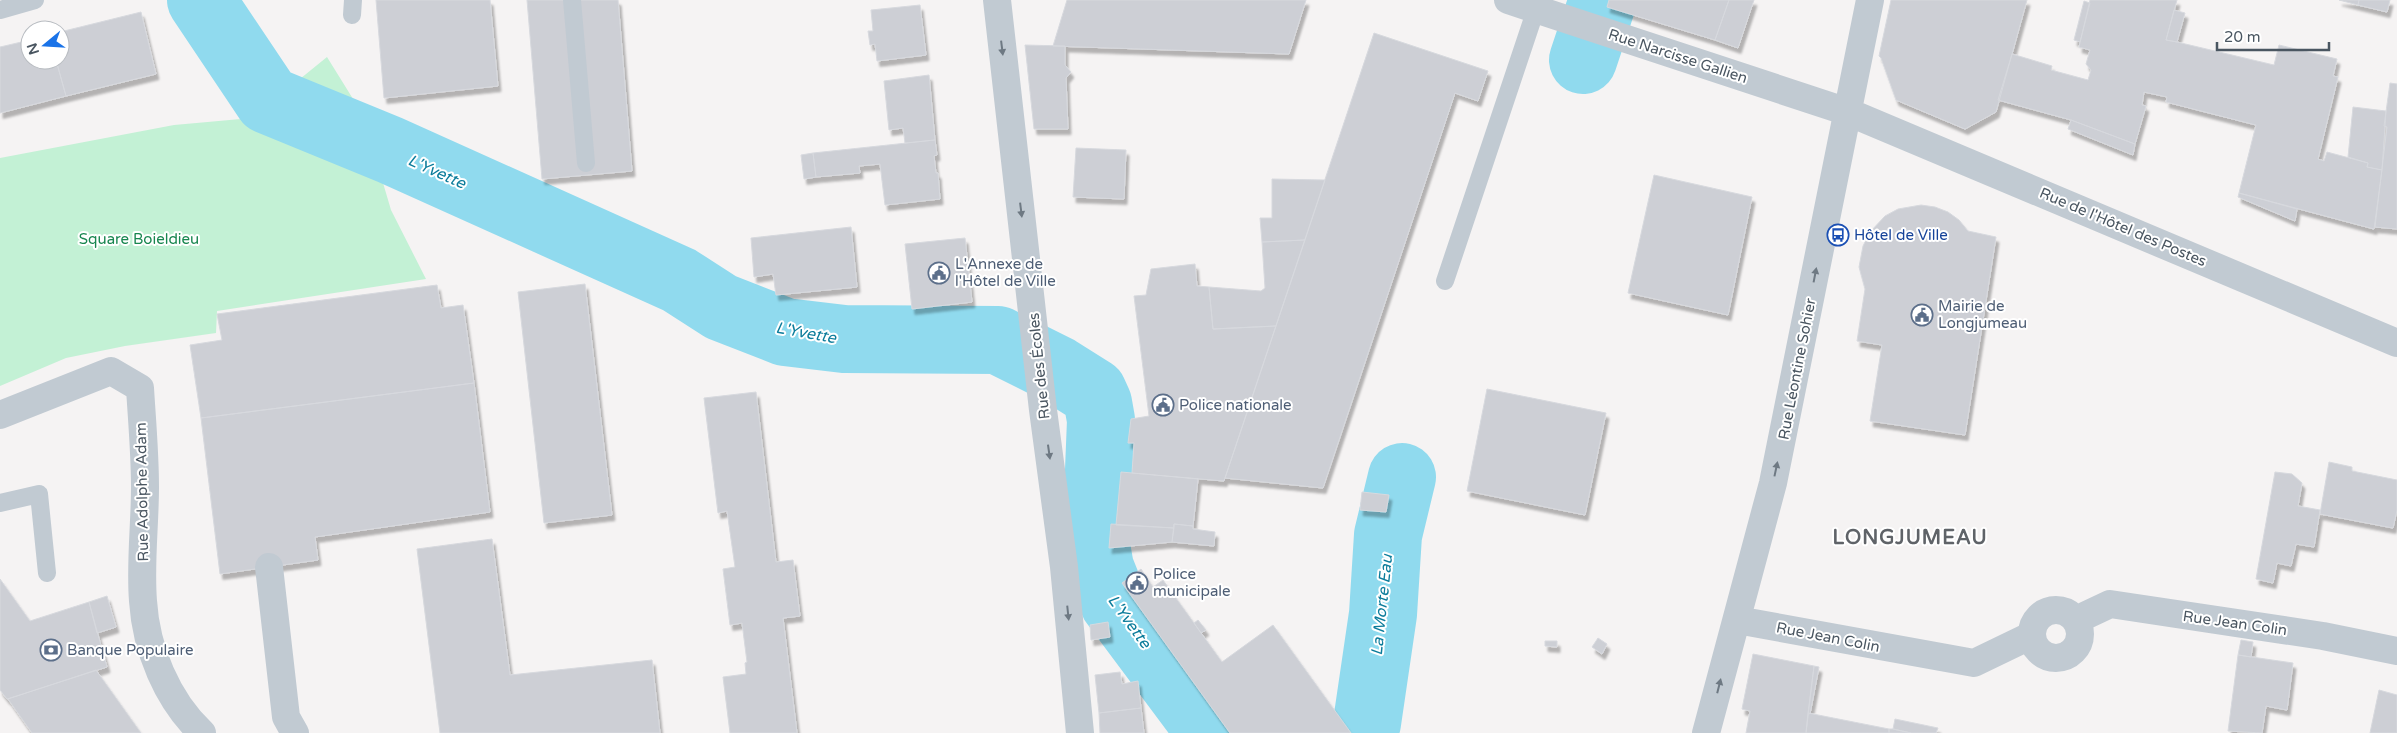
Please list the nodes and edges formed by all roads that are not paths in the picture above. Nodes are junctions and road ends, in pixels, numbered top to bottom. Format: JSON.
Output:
{"nodes":[{"id":1,"x":35,"y":0,"type":"edge"},
{"id":2,"x":572,"y":0,"type":"edge"},
{"id":3,"x":997,"y":0,"type":"edge"},
{"id":4,"x":1508,"y":0,"type":"edge"},
{"id":5,"x":1870,"y":0,"type":"edge"},
{"id":6,"x":1536,"y":9,"type":"junction"},
{"id":7,"x":0,"y":10,"type":"edge"},
{"id":8,"x":1848,"y":112,"type":"junction"},
{"id":9,"x":586,"y":163,"type":"dead end"},
{"id":10,"x":1445,"y":281,"type":"dead end"},
{"id":11,"x":2397,"y":343,"type":"edge"},
{"id":12,"x":0,"y":415,"type":"edge"},
{"id":13,"x":0,"y":503,"type":"edge"},
{"id":14,"x":269,"y":567,"type":"dead end"},
{"id":15,"x":47,"y":573,"type":"dead end"},
{"id":16,"x":1737,"y":620,"type":"junction"},
{"id":17,"x":2076,"y":620,"type":"junction"},
{"id":18,"x":2032,"y":635,"type":"junction"},
{"id":19,"x":2397,"y":651,"type":"edge"},
{"id":20,"x":202,"y":733,"type":"edge"},
{"id":21,"x":295,"y":733,"type":"edge"},
{"id":22,"x":1080,"y":733,"type":"edge"},
{"id":23,"x":1706,"y":733,"type":"edge"}],
"edges":[{"from":1,"to":7,"type":"lane"},
{"from":2,"to":9,"type":"lane"},
{"from":3,"to":22,"type":"street","name":"Rue des Écoles","one_way":true},
{"from":4,"to":6,"type":"street","name":"Rue Narcisse Gallien"},
{"from":5,"to":8,"type":"street","name":"Rue Léontine Sohier"},
{"from":6,"to":8,"type":"street","name":"Rue Narcisse Gallien"},
{"from":6,"to":10,"type":"lane"},
{"from":8,"to":11,"type":"street","name":"Rue de l'Hôtel des Postes"},
{"from":16,"to":8,"type":"street","name":"Rue Léontine Sohier","one_way":true},
{"from":12,"to":20,"type":"street","name":"Rue Adolphe Adam"},
{"from":13,"to":15,"type":"lane"},
{"from":14,"to":21,"type":"street"},
{"from":16,"to":18,"type":"street","name":"Rue Jean Colin"},
{"from":23,"to":16,"type":"street","name":"Rue Léontine Sohier","one_way":true},
{"from":17,"to":18,"type":"street"},
{"from":17,"to":18,"type":"street"},
{"from":17,"to":19,"type":"street","name":"Rue Jean Colin"}]}
